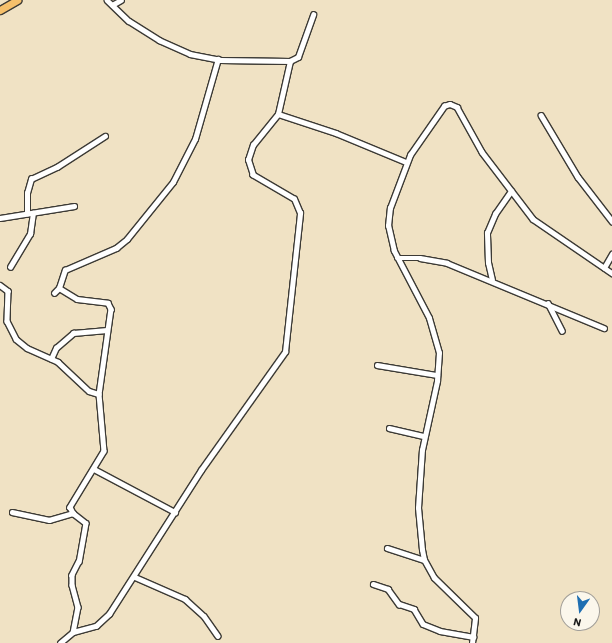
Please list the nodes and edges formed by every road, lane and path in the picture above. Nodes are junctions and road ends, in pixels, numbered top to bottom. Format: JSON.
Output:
{"nodes":[{"id":1,"x":17,"y":0,"type":"edge"},
{"id":2,"x":107,"y":0,"type":"edge"},
{"id":3,"x":121,"y":0,"type":"edge"},
{"id":4,"x":112,"y":5,"type":"junction"},
{"id":5,"x":0,"y":10,"type":"edge"},
{"id":6,"x":313,"y":16,"type":"dead end"},
{"id":7,"x":218,"y":59,"type":"junction"},
{"id":8,"x":290,"y":61,"type":"junction"},
{"id":9,"x":278,"y":114,"type":"junction"},
{"id":10,"x":541,"y":115,"type":"dead end"},
{"id":11,"x":104,"y":136,"type":"dead end"},
{"id":12,"x":406,"y":162,"type":"junction"},
{"id":13,"x":511,"y":191,"type":"junction"},
{"id":14,"x":74,"y":206,"type":"dead end"},
{"id":15,"x":33,"y":213,"type":"junction"},
{"id":16,"x":27,"y":214,"type":"junction"},
{"id":17,"x":0,"y":218,"type":"edge"},
{"id":18,"x":612,"y":221,"type":"edge"},
{"id":19,"x":612,"y":254,"type":"edge"},
{"id":20,"x":397,"y":258,"type":"junction"},
{"id":21,"x":10,"y":267,"type":"dead end"},
{"id":22,"x":604,"y":268,"type":"junction"},
{"id":23,"x":612,"y":273,"type":"edge"},
{"id":24,"x":492,"y":280,"type":"junction"},
{"id":25,"x":0,"y":285,"type":"edge"},
{"id":26,"x":59,"y":288,"type":"junction"},
{"id":27,"x":54,"y":293,"type":"dead end"},
{"id":28,"x":548,"y":303,"type":"junction"},
{"id":29,"x":604,"y":328,"type":"dead end"},
{"id":30,"x":107,"y":330,"type":"junction"},
{"id":31,"x":562,"y":330,"type":"dead end"},
{"id":32,"x":51,"y":359,"type":"junction"},
{"id":33,"x":377,"y":364,"type":"dead end"},
{"id":34,"x":437,"y":375,"type":"junction"},
{"id":35,"x":99,"y":394,"type":"junction"},
{"id":36,"x":389,"y":428,"type":"dead end"},
{"id":37,"x":424,"y":436,"type":"junction"},
{"id":38,"x":94,"y":469,"type":"junction"},
{"id":39,"x":12,"y":512,"type":"dead end"},
{"id":40,"x":175,"y":512,"type":"junction"},
{"id":41,"x":72,"y":513,"type":"junction"},
{"id":42,"x":387,"y":548,"type":"dead end"},
{"id":43,"x":424,"y":560,"type":"junction"},
{"id":44,"x":135,"y":577,"type":"junction"},
{"id":45,"x":373,"y":584,"type":"dead end"},
{"id":46,"x":73,"y":632,"type":"junction"},
{"id":47,"x":218,"y":636,"type":"dead end"},
{"id":48,"x":473,"y":637,"type":"junction"},
{"id":49,"x":60,"y":643,"type":"edge"},
{"id":50,"x":472,"y":643,"type":"edge"}],
"edges":[{"from":1,"to":5,"type":"highway"},
{"from":2,"to":4,"type":"street"},
{"from":3,"to":4,"type":"street"},
{"from":4,"to":7,"type":"street"},
{"from":6,"to":8,"type":"street"},
{"from":7,"to":8,"type":"street"},
{"from":7,"to":26,"type":"street"},
{"from":8,"to":9,"type":"street"},
{"from":9,"to":12,"type":"street"},
{"from":9,"to":40,"type":"street"},
{"from":10,"to":18,"type":"street"},
{"from":11,"to":16,"type":"street"},
{"from":12,"to":13,"type":"street"},
{"from":12,"to":20,"type":"street"},
{"from":13,"to":22,"type":"street"},
{"from":13,"to":24,"type":"street"},
{"from":14,"to":15,"type":"street"},
{"from":15,"to":16,"type":"street"},
{"from":15,"to":21,"type":"street"},
{"from":16,"to":17,"type":"street"},
{"from":19,"to":22,"type":"street"},
{"from":20,"to":24,"type":"street"},
{"from":20,"to":34,"type":"street"},
{"from":22,"to":23,"type":"street"},
{"from":24,"to":28,"type":"street"},
{"from":25,"to":32,"type":"street"},
{"from":26,"to":27,"type":"street"},
{"from":26,"to":30,"type":"street"},
{"from":28,"to":29,"type":"street"},
{"from":28,"to":31,"type":"street"},
{"from":30,"to":32,"type":"street"},
{"from":30,"to":35,"type":"street"},
{"from":32,"to":35,"type":"street"},
{"from":33,"to":34,"type":"street"},
{"from":34,"to":37,"type":"street"},
{"from":35,"to":38,"type":"street"},
{"from":36,"to":37,"type":"street"},
{"from":37,"to":43,"type":"street"},
{"from":38,"to":40,"type":"street"},
{"from":38,"to":41,"type":"street"},
{"from":39,"to":41,"type":"street"},
{"from":40,"to":44,"type":"street"},
{"from":41,"to":46,"type":"street"},
{"from":42,"to":43,"type":"street"},
{"from":43,"to":48,"type":"street"},
{"from":44,"to":46,"type":"street"},
{"from":44,"to":47,"type":"street"},
{"from":45,"to":48,"type":"street"},
{"from":46,"to":49,"type":"street"},
{"from":48,"to":50,"type":"street"}]}
